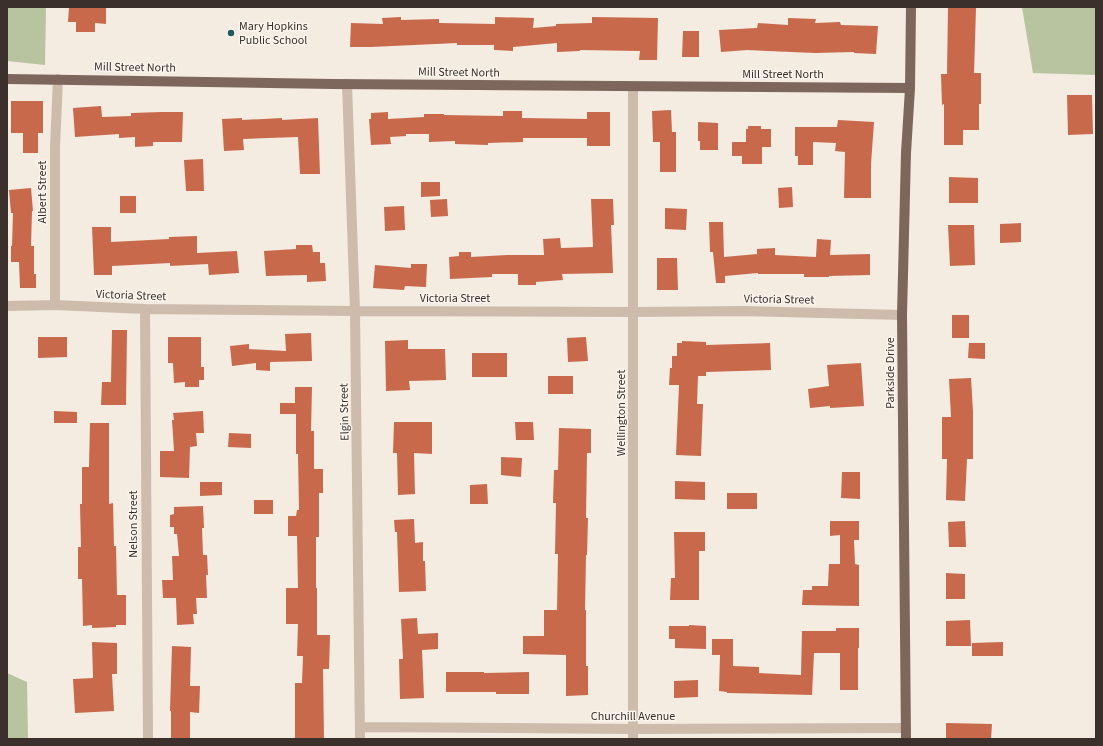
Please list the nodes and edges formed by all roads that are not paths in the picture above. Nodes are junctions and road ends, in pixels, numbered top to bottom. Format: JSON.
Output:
{"nodes":[{"id":1,"x":911,"y":7,"type":"edge"},
{"id":2,"x":7,"y":79,"type":"edge"},
{"id":3,"x":58,"y":79,"type":"junction"},
{"id":4,"x":347,"y":84,"type":"junction"},
{"id":5,"x":633,"y":86,"type":"junction"},
{"id":6,"x":910,"y":88,"type":"junction"},
{"id":7,"x":55,"y":305,"type":"junction"},
{"id":8,"x":7,"y":306,"type":"edge"},
{"id":9,"x":145,"y":309,"type":"junction"},
{"id":10,"x":355,"y":311,"type":"junction"},
{"id":11,"x":634,"y":312,"type":"junction"},
{"id":12,"x":902,"y":315,"type":"junction"},
{"id":13,"x":360,"y":727,"type":"junction"},
{"id":14,"x":906,"y":728,"type":"junction"},
{"id":15,"x":634,"y":734,"type":"edge"},
{"id":16,"x":148,"y":739,"type":"edge"},
{"id":17,"x":360,"y":739,"type":"edge"},
{"id":18,"x":906,"y":739,"type":"edge"}],
"edges":[{"from":1,"to":6,"type":"main road","name":"Parkside Drive"},
{"from":2,"to":3,"type":"main road","name":"Mill Street North"},
{"from":3,"to":4,"type":"main road","name":"Mill Street North"},
{"from":3,"to":7,"type":"street","name":"Albert Street"},
{"from":4,"to":5,"type":"main road","name":"Mill Street North"},
{"from":4,"to":10,"type":"street","name":"Elgin Street"},
{"from":5,"to":6,"type":"main road","name":"Mill Street North"},
{"from":5,"to":11,"type":"street","name":"Wellington Street"},
{"from":6,"to":12,"type":"main road","name":"Parkside Drive"},
{"from":7,"to":8,"type":"street","name":"Victoria Street"},
{"from":7,"to":9,"type":"street","name":"Victoria Street"},
{"from":9,"to":10,"type":"street","name":"Victoria Street"},
{"from":9,"to":16,"type":"street","name":"Nelson Street"},
{"from":10,"to":11,"type":"street","name":"Victoria Street"},
{"from":10,"to":13,"type":"street","name":"Elgin Street"},
{"from":11,"to":12,"type":"street","name":"Victoria Street"},
{"from":11,"to":15,"type":"street","name":"Wellington Street"},
{"from":12,"to":14,"type":"main road","name":"Parkside Drive"},
{"from":13,"to":15,"type":"street","name":"Churchill Avenue"},
{"from":13,"to":17,"type":"street","name":"Elgin Street"},
{"from":14,"to":15,"type":"street","name":"Churchill Avenue"},
{"from":14,"to":18,"type":"main road","name":"Parkside Drive"}]}
